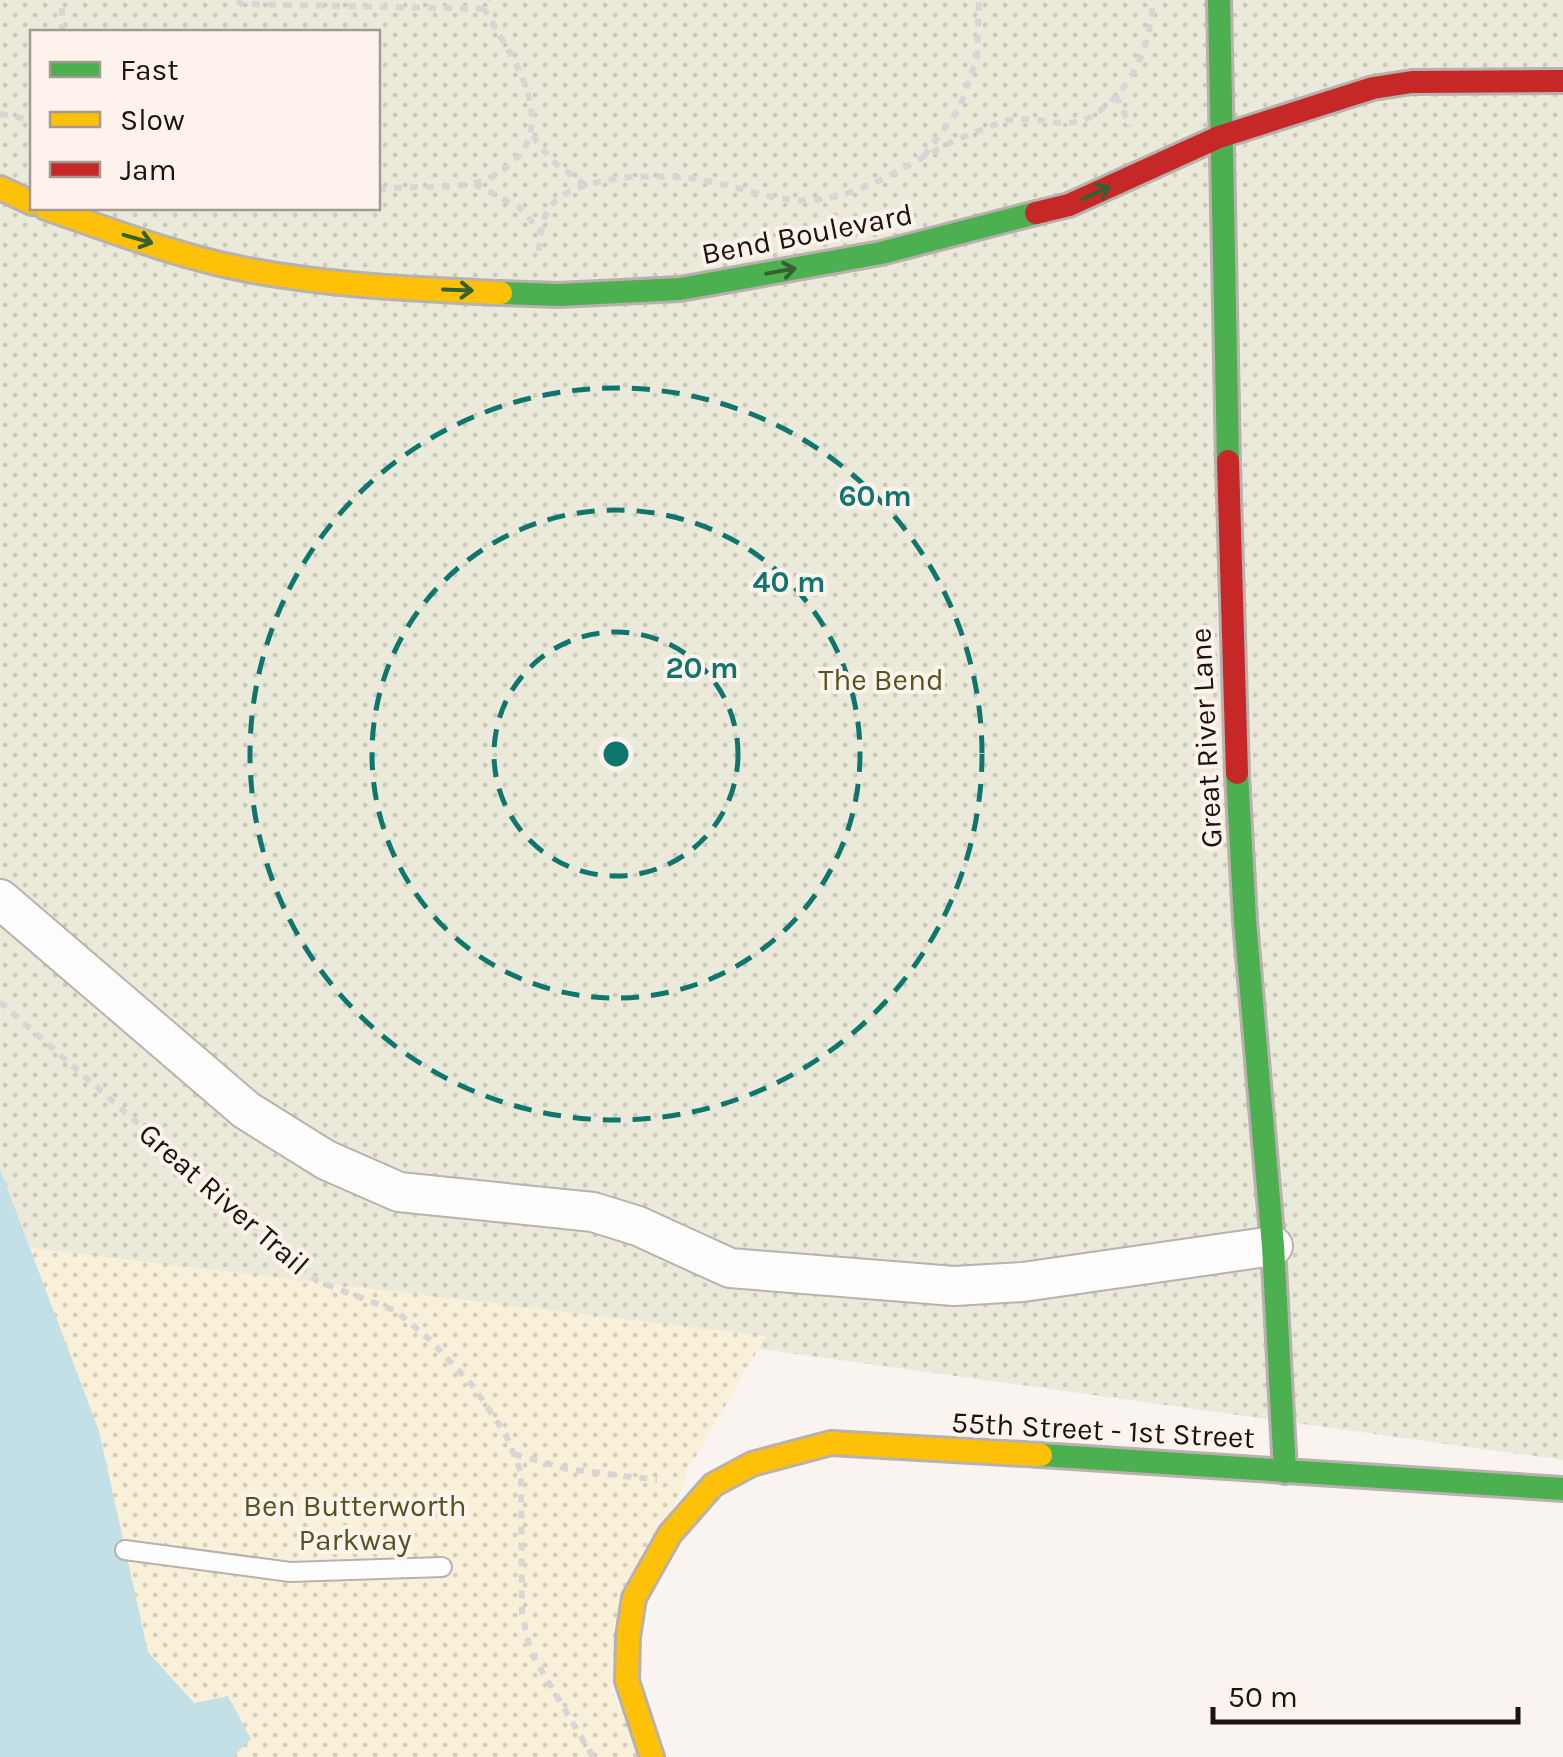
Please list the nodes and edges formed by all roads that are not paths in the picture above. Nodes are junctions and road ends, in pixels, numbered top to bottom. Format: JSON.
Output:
{"nodes":[{"id":1,"x":1219,"y":0,"type":"edge"},
{"id":2,"x":1563,"y":80,"type":"edge"},
{"id":3,"x":1220,"y":137,"type":"junction"},
{"id":4,"x":0,"y":188,"type":"edge"},
{"id":5,"x":30,"y":202,"type":"edge"},
{"id":6,"x":52,"y":210,"type":"edge"},
{"id":7,"x":0,"y":899,"type":"edge"},
{"id":8,"x":1274,"y":1246,"type":"junction"},
{"id":9,"x":1285,"y":1472,"type":"junction"},
{"id":10,"x":1563,"y":1489,"type":"edge"},
{"id":11,"x":125,"y":1550,"type":"dead end"},
{"id":12,"x":442,"y":1567,"type":"dead end"},
{"id":13,"x":652,"y":1757,"type":"edge"}],
"edges":[{"from":1,"to":3,"type":"street","name":"Great River Lane"},
{"from":2,"to":3,"type":"street","name":"Bend Boulevard"},
{"from":6,"to":3,"type":"street","name":"Bend Boulevard","one_way":true},
{"from":3,"to":8,"type":"street","name":"Great River Lane"},
{"from":4,"to":5,"type":"street"},
{"from":7,"to":8,"type":"street"},
{"from":8,"to":9,"type":"street","name":"Great River Lane"},
{"from":9,"to":10,"type":"street","name":"55th Street - 1st Street"},
{"from":9,"to":13,"type":"street","name":"55th Street - 1st Street"},
{"from":11,"to":12,"type":"lane"}]}
